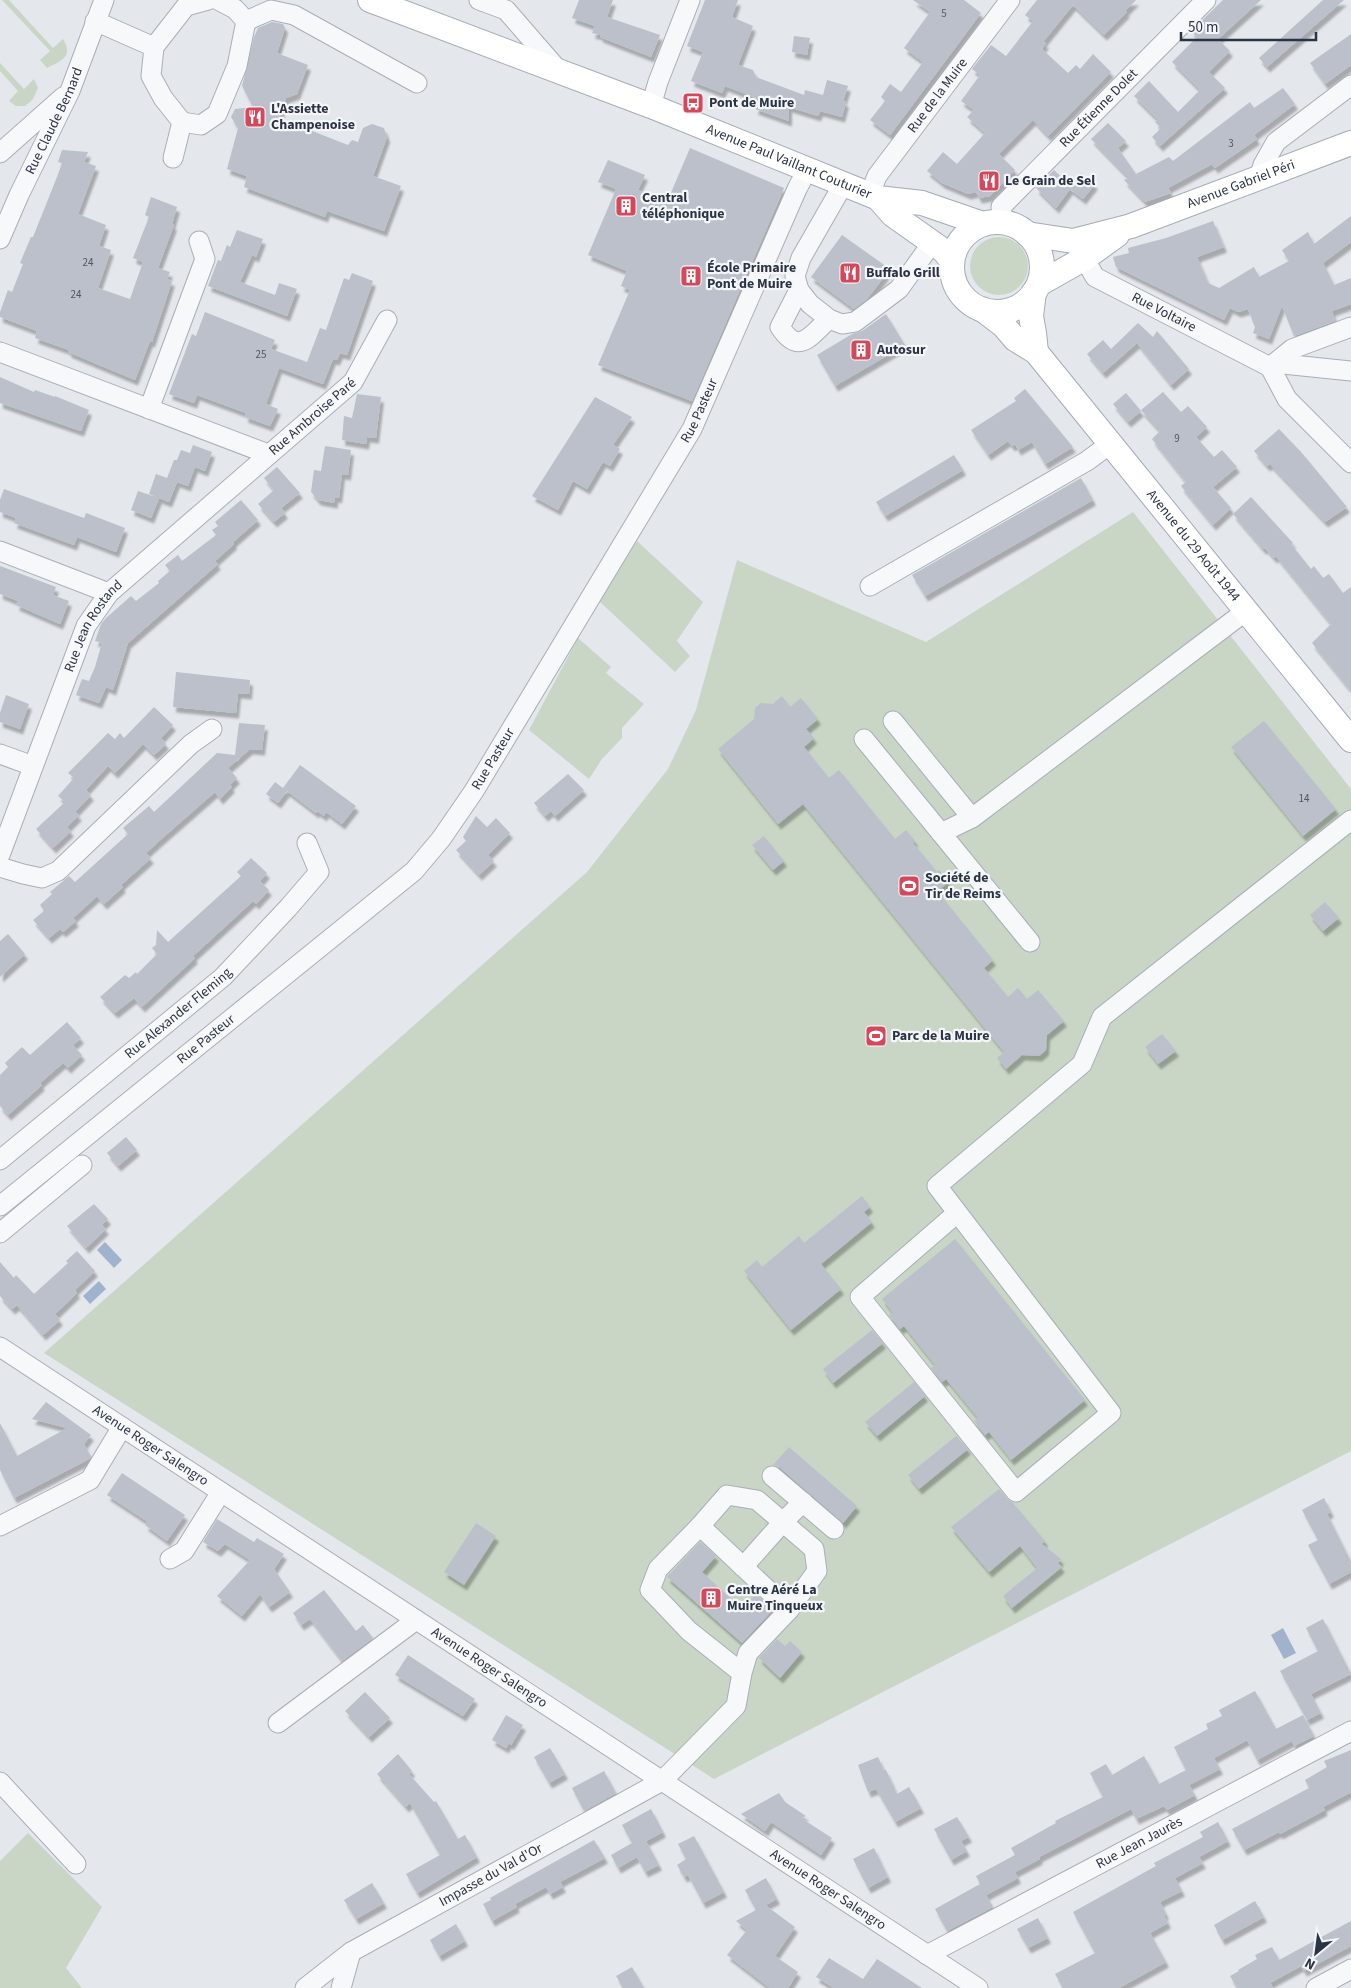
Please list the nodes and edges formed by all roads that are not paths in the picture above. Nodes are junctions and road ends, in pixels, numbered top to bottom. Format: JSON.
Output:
{"nodes":[{"id":1,"x":104,"y":0,"type":"edge"},
{"id":2,"x":208,"y":0,"type":"edge"},
{"id":3,"x":218,"y":0,"type":"edge"},
{"id":4,"x":370,"y":0,"type":"edge"},
{"id":5,"x":479,"y":0,"type":"edge"},
{"id":6,"x":690,"y":0,"type":"edge"},
{"id":7,"x":1010,"y":0,"type":"edge"},
{"id":8,"x":1206,"y":0,"type":"edge"},
{"id":9,"x":246,"y":20,"type":"junction"},
{"id":10,"x":95,"y":21,"type":"junction"},
{"id":11,"x":154,"y":47,"type":"junction"},
{"id":12,"x":559,"y":71,"type":"junction"},
{"id":13,"x":417,"y":84,"type":"dead end"},
{"id":14,"x":1351,"y":85,"type":"edge"},
{"id":15,"x":70,"y":91,"type":"junction"},
{"id":16,"x":651,"y":106,"type":"junction"},
{"id":17,"x":182,"y":122,"type":"junction"},
{"id":18,"x":1351,"y":142,"type":"edge"},
{"id":19,"x":0,"y":153,"type":"edge"},
{"id":20,"x":173,"y":158,"type":"dead end"},
{"id":21,"x":808,"y":168,"type":"junction"},
{"id":22,"x":1259,"y":178,"type":"junction"},
{"id":23,"x":844,"y":184,"type":"junction"},
{"id":24,"x":874,"y":196,"type":"junction"},
{"id":25,"x":993,"y":223,"type":"junction"},
{"id":26,"x":1028,"y":234,"type":"junction"},
{"id":27,"x":0,"y":239,"type":"edge"},
{"id":28,"x":199,"y":241,"type":"dead end"},
{"id":29,"x":932,"y":243,"type":"junction"},
{"id":30,"x":1079,"y":250,"type":"junction"},
{"id":31,"x":952,"y":261,"type":"junction"},
{"id":32,"x":1036,"y":288,"type":"junction"},
{"id":33,"x":799,"y":290,"type":"junction"},
{"id":34,"x":982,"y":310,"type":"junction"},
{"id":35,"x":829,"y":319,"type":"junction"},
{"id":36,"x":387,"y":320,"type":"dead end"},
{"id":37,"x":1351,"y":327,"type":"edge"},
{"id":38,"x":0,"y":352,"type":"edge"},
{"id":39,"x":1036,"y":352,"type":"junction"},
{"id":40,"x":1270,"y":367,"type":"junction"},
{"id":41,"x":1351,"y":371,"type":"edge"},
{"id":42,"x":149,"y":409,"type":"junction"},
{"id":43,"x":1110,"y":444,"type":"junction"},
{"id":44,"x":268,"y":454,"type":"junction"},
{"id":45,"x":1351,"y":464,"type":"edge"},
{"id":46,"x":0,"y":552,"type":"edge"},
{"id":47,"x":870,"y":586,"type":"dead end"},
{"id":48,"x":110,"y":593,"type":"junction"},
{"id":49,"x":1246,"y":611,"type":"junction"},
{"id":50,"x":893,"y":721,"type":"dead end"},
{"id":51,"x":212,"y":730,"type":"dead end"},
{"id":52,"x":864,"y":739,"type":"dead end"},
{"id":53,"x":1351,"y":740,"type":"edge"},
{"id":54,"x":0,"y":754,"type":"edge"},
{"id":55,"x":33,"y":766,"type":"junction"},
{"id":56,"x":972,"y":818,"type":"junction"},
{"id":57,"x":1351,"y":820,"type":"edge"},
{"id":58,"x":941,"y":833,"type":"junction"},
{"id":59,"x":307,"y":843,"type":"dead end"},
{"id":60,"x":0,"y":855,"type":"edge"},
{"id":61,"x":0,"y":867,"type":"edge"},
{"id":62,"x":1030,"y":942,"type":"dead end"},
{"id":63,"x":0,"y":1160,"type":"edge"},
{"id":64,"x":82,"y":1165,"type":"dead end"},
{"id":65,"x":42,"y":1172,"type":"junction"},
{"id":66,"x":54,"y":1188,"type":"junction"},
{"id":67,"x":0,"y":1206,"type":"edge"},
{"id":68,"x":957,"y":1213,"type":"junction"},
{"id":69,"x":0,"y":1233,"type":"edge"},
{"id":70,"x":0,"y":1347,"type":"edge"},
{"id":71,"x":122,"y":1428,"type":"junction"},
{"id":72,"x":221,"y":1492,"type":"junction"},
{"id":73,"x":757,"y":1500,"type":"junction"},
{"id":74,"x":804,"y":1502,"type":"junction"},
{"id":75,"x":783,"y":1522,"type":"junction"},
{"id":76,"x":0,"y":1526,"type":"edge"},
{"id":77,"x":700,"y":1526,"type":"junction"},
{"id":78,"x":814,"y":1549,"type":"junction"},
{"id":79,"x":170,"y":1559,"type":"dead end"},
{"id":80,"x":743,"y":1567,"type":"junction"},
{"id":81,"x":789,"y":1610,"type":"junction"},
{"id":82,"x":416,"y":1620,"type":"junction"},
{"id":83,"x":742,"y":1673,"type":"junction"},
{"id":84,"x":278,"y":1723,"type":"dead end"},
{"id":85,"x":1351,"y":1731,"type":"edge"},
{"id":86,"x":662,"y":1781,"type":"junction"},
{"id":87,"x":0,"y":1782,"type":"edge"},
{"id":88,"x":76,"y":1864,"type":"dead end"},
{"id":89,"x":351,"y":1952,"type":"junction"},
{"id":90,"x":927,"y":1955,"type":"junction"},
{"id":91,"x":1351,"y":1969,"type":"edge"},
{"id":92,"x":305,"y":1988,"type":"edge"},
{"id":93,"x":341,"y":1988,"type":"edge"},
{"id":94,"x":978,"y":1988,"type":"edge"},
{"id":95,"x":1316,"y":1988,"type":"edge"}],
"edges":[{"from":1,"to":10,"type":"street","name":"Rue Claude Bernard"},
{"from":2,"to":11,"type":"street"},
{"from":3,"to":9,"type":"street"},
{"from":4,"to":12,"type":"main road","name":"Avenue Paul Vaillant Couturier"},
{"from":5,"to":12,"type":"street","name":"Avenue Paul Vaillant Couturier"},
{"from":6,"to":16,"type":"street"},
{"from":7,"to":24,"type":"street","name":"Rue de la Muire"},
{"from":8,"to":25,"type":"street","name":"Rue Étienne Dolet"},
{"from":9,"to":13,"type":"street"},
{"from":9,"to":17,"type":"street"},
{"from":10,"to":11,"type":"street"},
{"from":10,"to":15,"type":"street","name":"Rue Claude Bernard"},
{"from":11,"to":17,"type":"street"},
{"from":12,"to":16,"type":"main road","name":"Avenue Paul Vaillant Couturier"},
{"from":14,"to":22,"type":"street"},
{"from":15,"to":19,"type":"street"},
{"from":15,"to":27,"type":"street","name":"Rue Claude Bernard"},
{"from":16,"to":21,"type":"main road","name":"Avenue Paul Vaillant Couturier"},
{"from":17,"to":20,"type":"street"},
{"from":18,"to":22,"type":"main road","name":"Avenue Gabriel Péri"},
{"from":21,"to":23,"type":"main road","name":"Avenue Paul Vaillant Couturier"},
{"from":21,"to":65,"type":"street","name":"Rue Pasteur"},
{"from":22,"to":30,"type":"main road","name":"Avenue Gabriel Péri"},
{"from":23,"to":24,"type":"main road","name":"Avenue Paul Vaillant Couturier"},
{"from":23,"to":33,"type":"street"},
{"from":24,"to":25,"type":"main road","name":"Avenue Paul Vaillant Couturier"},
{"from":24,"to":29,"type":"main road","name":"Avenue Paul Vaillant Couturier"},
{"from":25,"to":26,"type":"main road"},
{"from":25,"to":31,"type":"main road"},
{"from":26,"to":30,"type":"main road"},
{"from":26,"to":32,"type":"main road"},
{"from":28,"to":42,"type":"street"},
{"from":29,"to":31,"type":"main road","name":"Avenue Paul Vaillant Couturier"},
{"from":29,"to":35,"type":"street"},
{"from":30,"to":32,"type":"main road"},
{"from":30,"to":40,"type":"street","name":"Rue Voltaire"},
{"from":31,"to":34,"type":"main road"},
{"from":32,"to":34,"type":"main road"},
{"from":32,"to":39,"type":"main road"},
{"from":33,"to":35,"type":"street"},
{"from":33,"to":35,"type":"street"},
{"from":34,"to":39,"type":"main road"},
{"from":36,"to":44,"type":"street","name":"Rue Ambroise Paré"},
{"from":37,"to":40,"type":"street"},
{"from":38,"to":42,"type":"street","name":"Rue Ambroise Paré"},
{"from":39,"to":43,"type":"main road","name":"Avenue du 29 Août 1944"},
{"from":40,"to":41,"type":"street"},
{"from":40,"to":45,"type":"street"},
{"from":42,"to":44,"type":"street","name":"Rue Ambroise Paré"},
{"from":43,"to":47,"type":"street"},
{"from":43,"to":49,"type":"main road","name":"Avenue du 29 Août 1944"},
{"from":44,"to":48,"type":"street","name":"Rue Jean Rostand"},
{"from":46,"to":48,"type":"street"},
{"from":48,"to":55,"type":"street","name":"Rue Jean Rostand"},
{"from":49,"to":53,"type":"main road","name":"Avenue du 29 Août 1944"},
{"from":49,"to":56,"type":"street"},
{"from":50,"to":56,"type":"street"},
{"from":51,"to":61,"type":"street"},
{"from":52,"to":58,"type":"street"},
{"from":54,"to":55,"type":"street"},
{"from":55,"to":60,"type":"street","name":"Rue Jean Rostand"},
{"from":56,"to":58,"type":"street"},
{"from":57,"to":68,"type":"street"},
{"from":58,"to":62,"type":"street"},
{"from":59,"to":63,"type":"street","name":"Rue Alexander Fleming"},
{"from":64,"to":66,"type":"street"},
{"from":65,"to":66,"type":"street"},
{"from":65,"to":67,"type":"street","name":"Rue Pasteur"},
{"from":66,"to":69,"type":"street"},
{"from":68,"to":68,"type":"street"},
{"from":70,"to":71,"type":"street","name":"Avenue Roger Salengro"},
{"from":71,"to":72,"type":"street","name":"Avenue Roger Salengro"},
{"from":71,"to":76,"type":"street"},
{"from":72,"to":79,"type":"street"},
{"from":72,"to":82,"type":"street","name":"Avenue Roger Salengro"},
{"from":73,"to":74,"type":"street"},
{"from":73,"to":75,"type":"street"},
{"from":73,"to":77,"type":"street"},
{"from":74,"to":75,"type":"street"},
{"from":74,"to":78,"type":"street"},
{"from":75,"to":78,"type":"street"},
{"from":75,"to":80,"type":"street"},
{"from":77,"to":80,"type":"street"},
{"from":77,"to":83,"type":"street"},
{"from":78,"to":81,"type":"street","name":"Impasse du Val d'Or"},
{"from":80,"to":81,"type":"street"},
{"from":81,"to":83,"type":"street","name":"Impasse du Val d'Or"},
{"from":82,"to":84,"type":"street"},
{"from":82,"to":86,"type":"street","name":"Avenue Roger Salengro"},
{"from":83,"to":86,"type":"street","name":"Impasse du Val d'Or"},
{"from":85,"to":90,"type":"street","name":"Rue Jean Jaurès"},
{"from":86,"to":89,"type":"street","name":"Impasse du Val d'Or"},
{"from":86,"to":90,"type":"street","name":"Avenue Roger Salengro"},
{"from":87,"to":88,"type":"street"},
{"from":89,"to":92,"type":"street","name":"Impasse du Val d'Or"},
{"from":89,"to":93,"type":"street"},
{"from":90,"to":94,"type":"street","name":"Avenue Roger Salengro"},
{"from":91,"to":95,"type":"street"}]}
